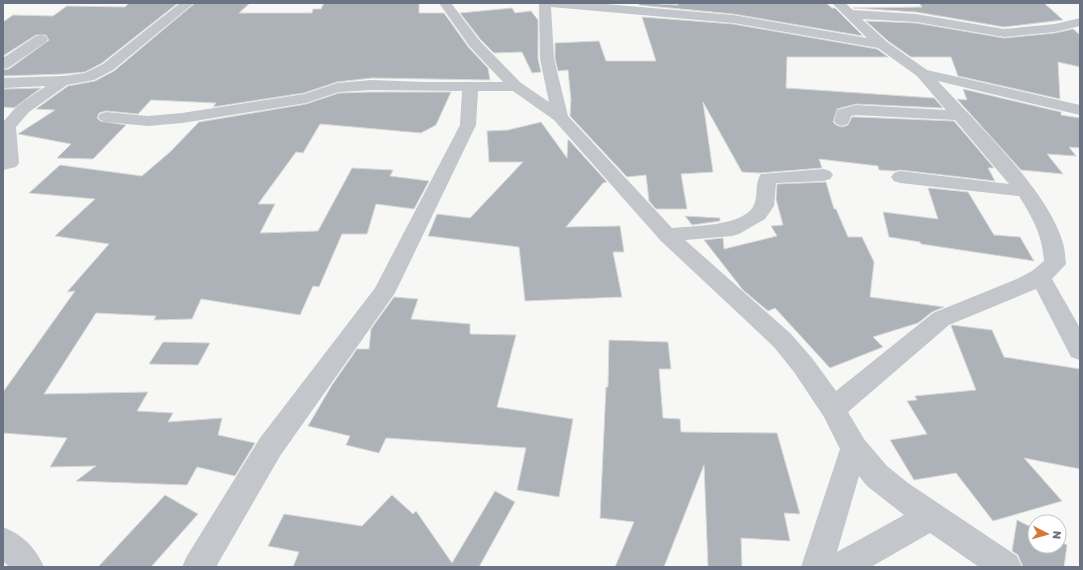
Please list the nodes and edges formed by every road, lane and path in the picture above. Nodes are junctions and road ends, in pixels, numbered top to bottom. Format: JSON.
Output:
{"nodes":[{"id":1,"x":188,"y":3,"type":"edge"},
{"id":2,"x":445,"y":3,"type":"edge"},
{"id":3,"x":545,"y":3,"type":"edge"},
{"id":4,"x":551,"y":3,"type":"edge"},
{"id":5,"x":843,"y":8,"type":"edge"},
{"id":6,"x":1080,"y":22,"type":"edge"},
{"id":7,"x":41,"y":39,"type":"dead end"},
{"id":8,"x":882,"y":45,"type":"junction"},
{"id":9,"x":3,"y":65,"type":"edge"},
{"id":10,"x":922,"y":73,"type":"junction"},
{"id":11,"x":63,"y":81,"type":"junction"},
{"id":12,"x":3,"y":83,"type":"edge"},
{"id":13,"x":516,"y":86,"type":"junction"},
{"id":14,"x":470,"y":87,"type":"junction"},
{"id":15,"x":1080,"y":110,"type":"edge"},
{"id":16,"x":959,"y":115,"type":"junction"},
{"id":17,"x":106,"y":117,"type":"dead end"},
{"id":18,"x":560,"y":117,"type":"junction"},
{"id":19,"x":842,"y":121,"type":"dead end"},
{"id":20,"x":3,"y":165,"type":"edge"},
{"id":21,"x":824,"y":175,"type":"dead end"},
{"id":22,"x":900,"y":177,"type":"dead end"},
{"id":23,"x":1025,"y":191,"type":"junction"},
{"id":24,"x":667,"y":235,"type":"junction"},
{"id":25,"x":1040,"y":277,"type":"junction"},
{"id":26,"x":1080,"y":350,"type":"edge"},
{"id":27,"x":833,"y":409,"type":"junction"},
{"id":28,"x":854,"y":448,"type":"junction"},
{"id":29,"x":931,"y":516,"type":"junction"},
{"id":30,"x":198,"y":567,"type":"edge"},
{"id":31,"x":817,"y":567,"type":"edge"},
{"id":32,"x":841,"y":567,"type":"edge"},
{"id":33,"x":1006,"y":567,"type":"edge"}],
"edges":[{"from":1,"to":11,"type":"street"},
{"from":2,"to":13,"type":"street"},
{"from":3,"to":18,"type":"street"},
{"from":4,"to":8,"type":"street"},
{"from":5,"to":6,"type":"street"},
{"from":5,"to":8,"type":"street"},
{"from":7,"to":9,"type":"street"},
{"from":8,"to":10,"type":"street"},
{"from":10,"to":15,"type":"street"},
{"from":10,"to":16,"type":"street"},
{"from":11,"to":12,"type":"street"},
{"from":11,"to":20,"type":"street"},
{"from":13,"to":14,"type":"street"},
{"from":13,"to":18,"type":"street"},
{"from":14,"to":17,"type":"street"},
{"from":14,"to":30,"type":"street"},
{"from":16,"to":19,"type":"street"},
{"from":16,"to":23,"type":"street"},
{"from":18,"to":24,"type":"street"},
{"from":21,"to":24,"type":"street"},
{"from":22,"to":23,"type":"street"},
{"from":23,"to":25,"type":"street"},
{"from":24,"to":27,"type":"street"},
{"from":25,"to":26,"type":"street"},
{"from":25,"to":27,"type":"street"},
{"from":27,"to":28,"type":"street"},
{"from":28,"to":29,"type":"street"},
{"from":28,"to":31,"type":"street"},
{"from":29,"to":32,"type":"street"},
{"from":29,"to":33,"type":"street"}]}
